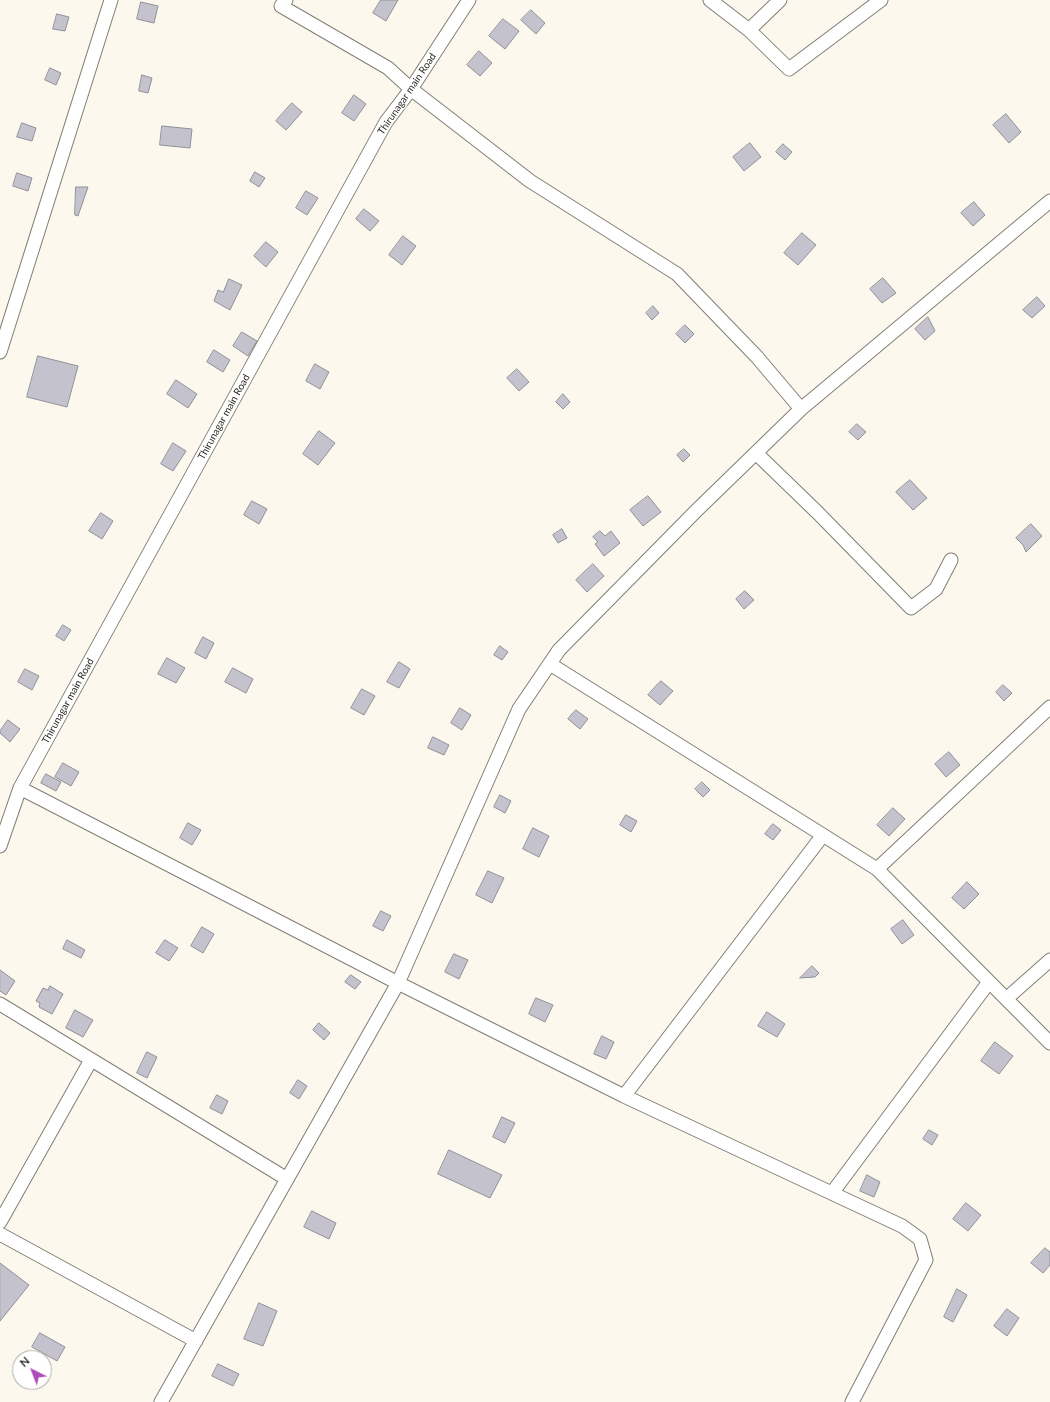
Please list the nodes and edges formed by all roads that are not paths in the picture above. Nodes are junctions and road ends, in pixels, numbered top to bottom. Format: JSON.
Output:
{"nodes":[{"id":1,"x":111,"y":0,"type":"edge"},
{"id":2,"x":286,"y":0,"type":"edge"},
{"id":3,"x":468,"y":0,"type":"edge"},
{"id":4,"x":710,"y":0,"type":"edge"},
{"id":5,"x":780,"y":0,"type":"edge"},
{"id":6,"x":881,"y":0,"type":"edge"},
{"id":7,"x":749,"y":30,"type":"junction"},
{"id":8,"x":411,"y":89,"type":"junction"},
{"id":9,"x":1050,"y":201,"type":"edge"},
{"id":10,"x":0,"y":352,"type":"edge"},
{"id":11,"x":801,"y":409,"type":"junction"},
{"id":12,"x":756,"y":453,"type":"junction"},
{"id":13,"x":951,"y":560,"type":"dead end"},
{"id":14,"x":550,"y":664,"type":"junction"},
{"id":15,"x":1050,"y":707,"type":"edge"},
{"id":16,"x":20,"y":788,"type":"junction"},
{"id":17,"x":823,"y":835,"type":"junction"},
{"id":18,"x":0,"y":846,"type":"edge"},
{"id":19,"x":876,"y":869,"type":"junction"},
{"id":20,"x":1050,"y":960,"type":"edge"},
{"id":21,"x":989,"y":982,"type":"junction"},
{"id":22,"x":398,"y":983,"type":"junction"},
{"id":23,"x":1006,"y":1000,"type":"junction"},
{"id":24,"x":0,"y":1004,"type":"edge"},
{"id":25,"x":1050,"y":1044,"type":"edge"},
{"id":26,"x":91,"y":1060,"type":"junction"},
{"id":27,"x":624,"y":1096,"type":"junction"},
{"id":28,"x":287,"y":1179,"type":"junction"},
{"id":29,"x":832,"y":1193,"type":"junction"},
{"id":30,"x":0,"y":1222,"type":"edge"},
{"id":31,"x":0,"y":1234,"type":"edge"},
{"id":32,"x":196,"y":1341,"type":"junction"},
{"id":33,"x":161,"y":1402,"type":"edge"},
{"id":34,"x":852,"y":1402,"type":"edge"}],
"edges":[{"from":1,"to":10,"type":"street"},
{"from":2,"to":8,"type":"street"},
{"from":3,"to":8,"type":"street","name":"Thirunagar main Road"},
{"from":4,"to":7,"type":"street"},
{"from":5,"to":7,"type":"street"},
{"from":6,"to":7,"type":"street"},
{"from":8,"to":11,"type":"street"},
{"from":8,"to":16,"type":"street","name":"Thirunagar main Road"},
{"from":9,"to":11,"type":"street"},
{"from":11,"to":12,"type":"street"},
{"from":12,"to":13,"type":"street"},
{"from":12,"to":14,"type":"street"},
{"from":14,"to":17,"type":"street"},
{"from":14,"to":22,"type":"street"},
{"from":15,"to":19,"type":"street"},
{"from":16,"to":18,"type":"street","name":"Thirunagar main Road"},
{"from":16,"to":22,"type":"street"},
{"from":17,"to":19,"type":"street"},
{"from":17,"to":27,"type":"street"},
{"from":19,"to":21,"type":"street"},
{"from":20,"to":23,"type":"street"},
{"from":21,"to":23,"type":"street"},
{"from":21,"to":29,"type":"street"},
{"from":22,"to":27,"type":"street"},
{"from":22,"to":28,"type":"street"},
{"from":23,"to":25,"type":"street"},
{"from":24,"to":26,"type":"street"},
{"from":26,"to":28,"type":"street"},
{"from":26,"to":30,"type":"street"},
{"from":27,"to":29,"type":"street"},
{"from":28,"to":32,"type":"street"},
{"from":29,"to":34,"type":"street"},
{"from":31,"to":32,"type":"street"},
{"from":32,"to":33,"type":"street"}]}
